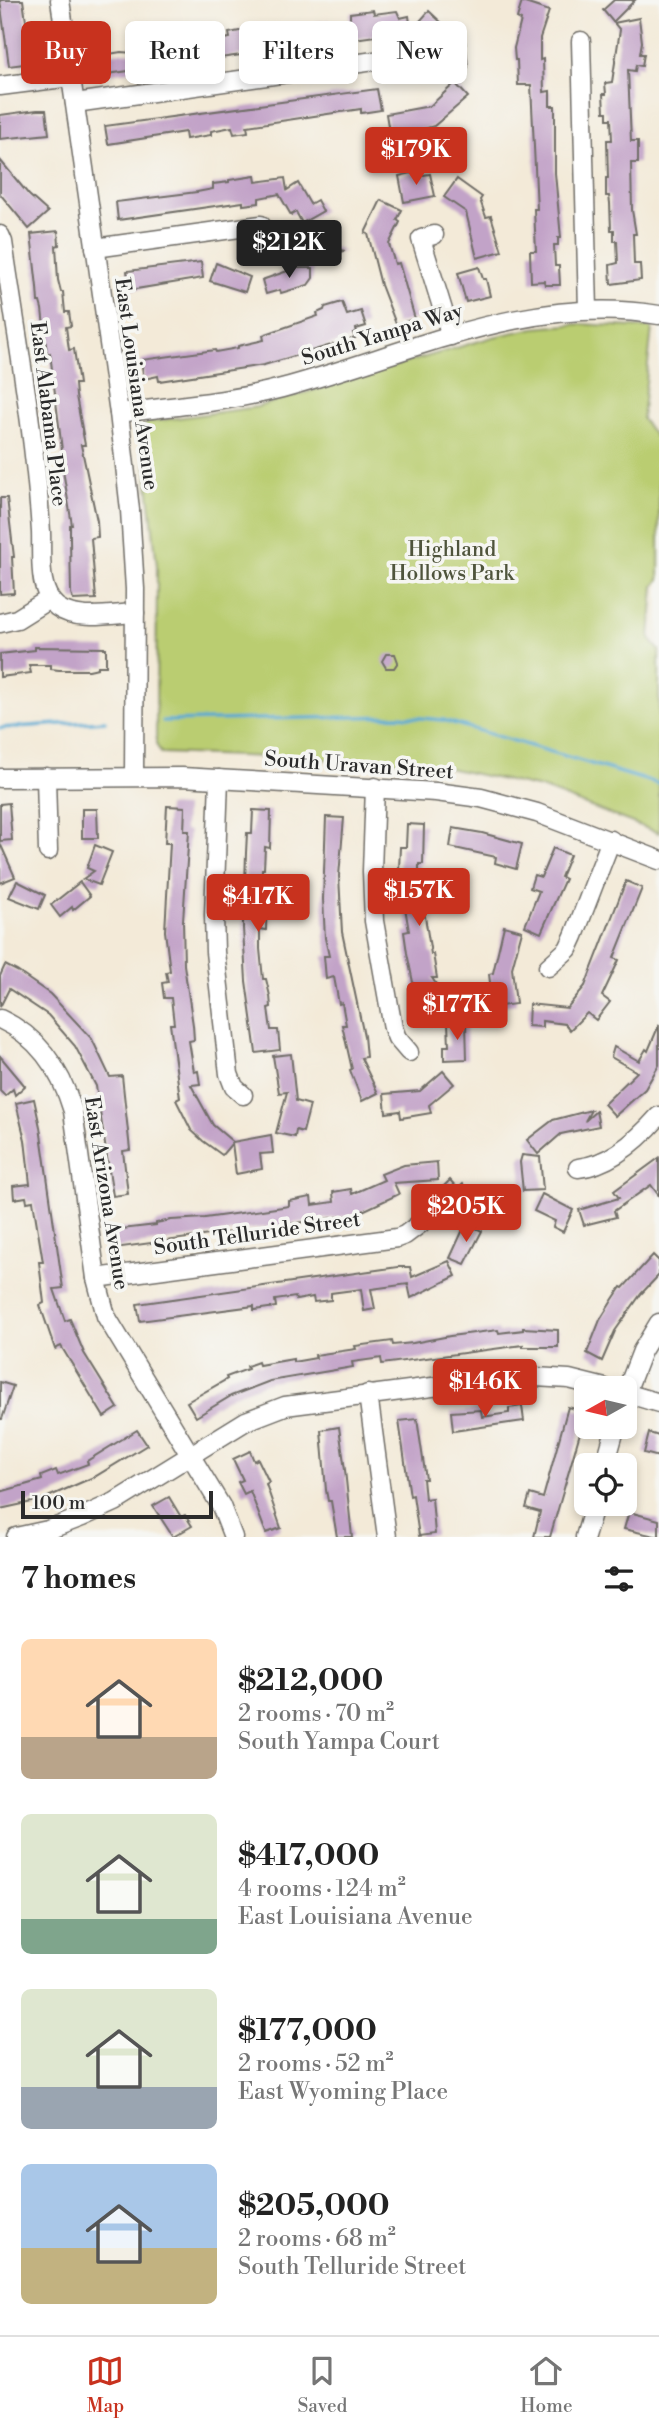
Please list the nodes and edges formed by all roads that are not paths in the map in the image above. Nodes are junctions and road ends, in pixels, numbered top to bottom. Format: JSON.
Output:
{"nodes":[{"id":1,"x":61,"y":0,"type":"edge"},
{"id":2,"x":64,"y":21,"type":"edge"},
{"id":3,"x":580,"y":41,"type":"dead end"},
{"id":4,"x":372,"y":61,"type":"edge"},
{"id":5,"x":21,"y":83,"type":"edge"},
{"id":6,"x":72,"y":84,"type":"edge"},
{"id":7,"x":0,"y":86,"type":"edge"},
{"id":8,"x":75,"y":103,"type":"junction"},
{"id":9,"x":0,"y":235,"type":"edge"},
{"id":10,"x":434,"y":235,"type":"dead end"},
{"id":11,"x":262,"y":237,"type":"dead end"},
{"id":12,"x":95,"y":248,"type":"junction"},
{"id":13,"x":588,"y":310,"type":"junction"},
{"id":14,"x":659,"y":315,"type":"edge"},
{"id":15,"x":451,"y":336,"type":"junction"},
{"id":16,"x":119,"y":413,"type":"junction"},
{"id":17,"x":49,"y":598,"type":"junction"},
{"id":18,"x":135,"y":613,"type":"junction"},
{"id":19,"x":0,"y":623,"type":"edge"},
{"id":20,"x":134,"y":776,"type":"junction"},
{"id":21,"x":46,"y":777,"type":"junction"},
{"id":22,"x":0,"y":778,"type":"edge"},
{"id":23,"x":219,"y":779,"type":"junction"},
{"id":24,"x":374,"y":787,"type":"junction"},
{"id":25,"x":611,"y":840,"type":"junction"},
{"id":26,"x":48,"y":851,"type":"dead end"},
{"id":27,"x":659,"y":859,"type":"edge"},
{"id":28,"x":548,"y":967,"type":"dead end"},
{"id":29,"x":0,"y":1018,"type":"edge"},
{"id":30,"x":409,"y":1052,"type":"dead end"},
{"id":31,"x":243,"y":1095,"type":"dead end"},
{"id":32,"x":659,"y":1116,"type":"edge"},
{"id":33,"x":578,"y":1168,"type":"dead end"},
{"id":34,"x":421,"y":1223,"type":"dead end"},
{"id":35,"x":96,"y":1278,"type":"junction"},
{"id":36,"x":659,"y":1323,"type":"edge"},
{"id":37,"x":632,"y":1376,"type":"edge"},
{"id":38,"x":574,"y":1380,"type":"edge"},
{"id":39,"x":368,"y":1394,"type":"junction"},
{"id":40,"x":637,"y":1397,"type":"edge"},
{"id":41,"x":659,"y":1403,"type":"edge"},
{"id":42,"x":190,"y":1456,"type":"junction"},
{"id":43,"x":591,"y":1516,"type":"edge"},
{"id":44,"x":16,"y":1537,"type":"edge"},
{"id":45,"x":233,"y":1537,"type":"edge"},
{"id":46,"x":387,"y":1537,"type":"edge"},
{"id":47,"x":585,"y":1537,"type":"edge"}],
"edges":[{"from":1,"to":2,"type":"street","name":"East Louisiana Avenue"},
{"from":3,"to":13,"type":"street"},
{"from":4,"to":8,"type":"street"},
{"from":5,"to":7,"type":"street"},
{"from":6,"to":8,"type":"street","name":"East Louisiana Avenue"},
{"from":8,"to":12,"type":"street","name":"East Louisiana Avenue"},
{"from":9,"to":17,"type":"street","name":"East Alabama Place"},
{"from":10,"to":15,"type":"street"},
{"from":11,"to":12,"type":"street"},
{"from":12,"to":16,"type":"street","name":"East Louisiana Avenue"},
{"from":13,"to":14,"type":"street","name":"South Yampa Way"},
{"from":13,"to":15,"type":"street","name":"South Yampa Way"},
{"from":15,"to":16,"type":"street","name":"South Yampa Way"},
{"from":16,"to":18,"type":"street","name":"East Louisiana Avenue"},
{"from":17,"to":18,"type":"street"},
{"from":17,"to":19,"type":"street"},
{"from":18,"to":20,"type":"street","name":"East Louisiana Avenue"},
{"from":20,"to":21,"type":"street","name":"South Uravan Street"},
{"from":20,"to":23,"type":"street","name":"South Uravan Street"},
{"from":21,"to":22,"type":"street","name":"South Uravan Street"},
{"from":21,"to":26,"type":"street"},
{"from":23,"to":24,"type":"street","name":"South Uravan Street"},
{"from":23,"to":31,"type":"street"},
{"from":24,"to":25,"type":"street","name":"South Uravan Street"},
{"from":24,"to":30,"type":"street"},
{"from":25,"to":27,"type":"street","name":"South Uravan Street"},
{"from":25,"to":28,"type":"street"},
{"from":29,"to":35,"type":"street","name":"East Arizona Avenue"},
{"from":32,"to":33,"type":"street"},
{"from":34,"to":35,"type":"street","name":"South Telluride Street"},
{"from":35,"to":42,"type":"street","name":"East Arizona Avenue"},
{"from":36,"to":37,"type":"street"},
{"from":38,"to":39,"type":"street"},
{"from":39,"to":42,"type":"street"},
{"from":39,"to":46,"type":"street"},
{"from":40,"to":41,"type":"street"},
{"from":42,"to":44,"type":"street"},
{"from":42,"to":45,"type":"street","name":"East Arizona Avenue"},
{"from":43,"to":47,"type":"street"}]}
